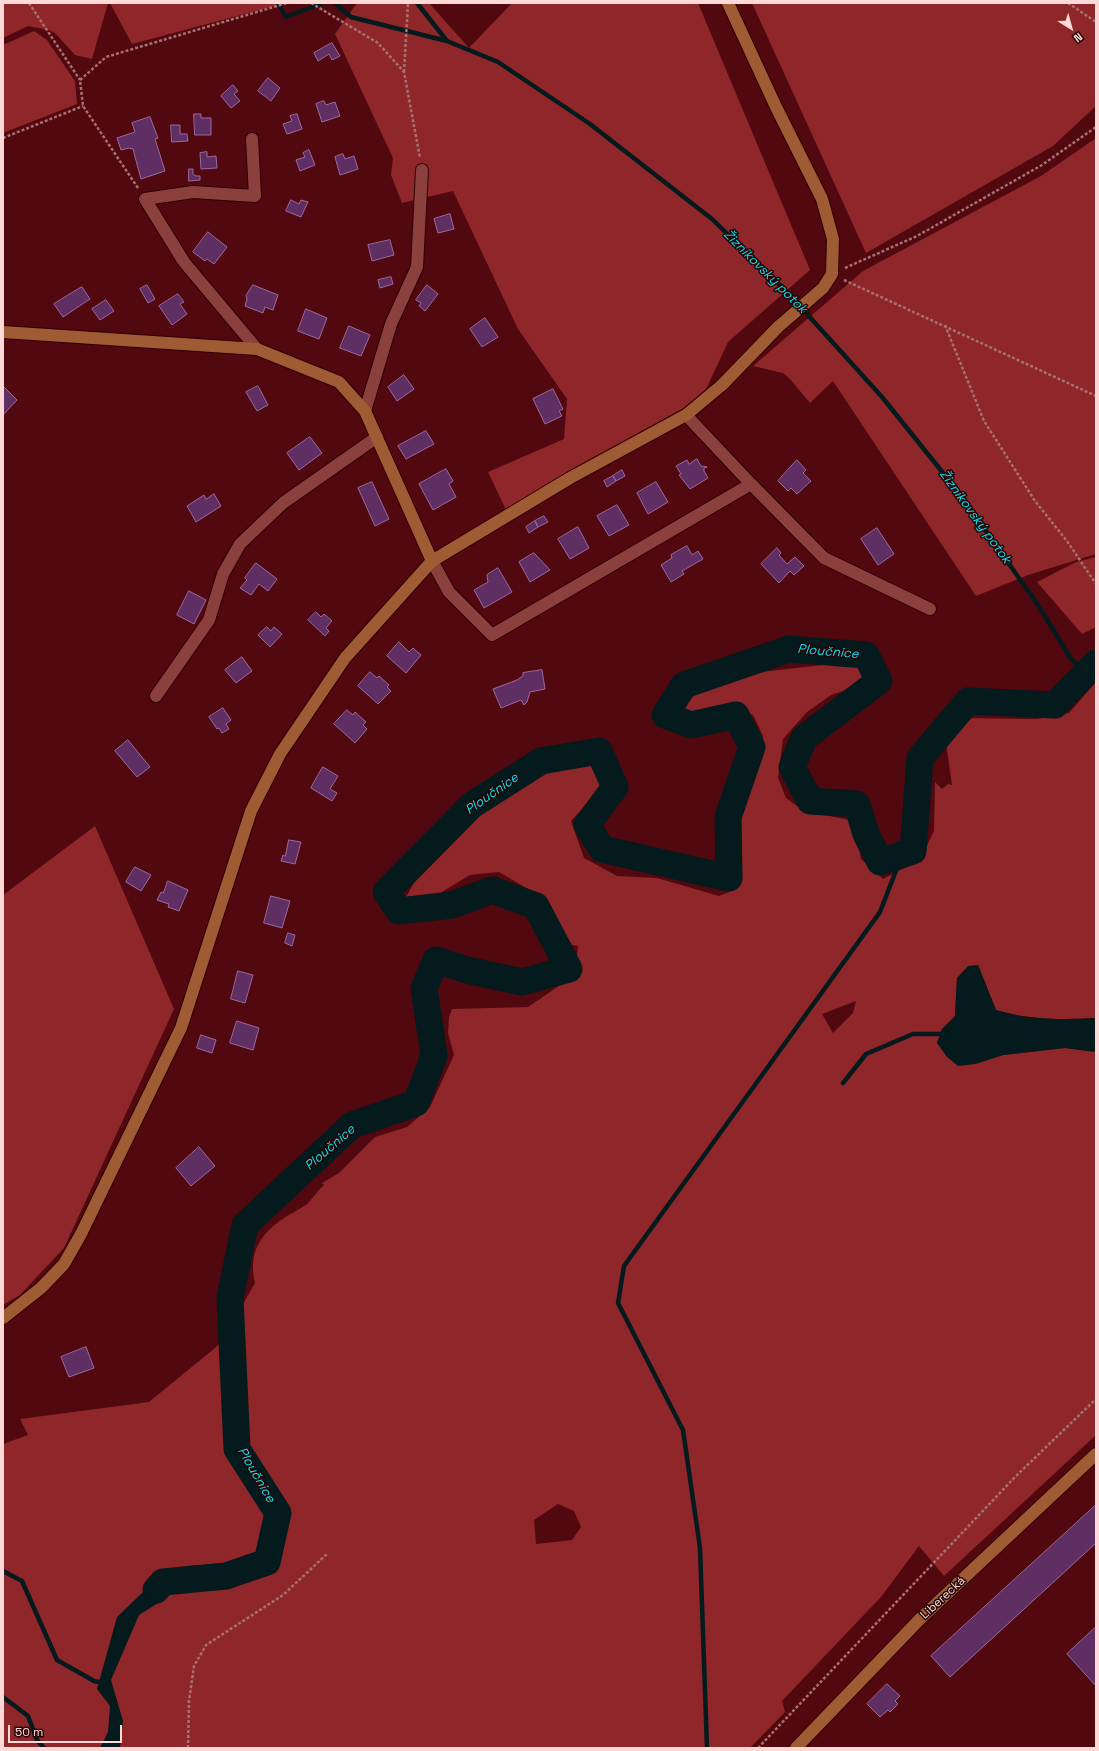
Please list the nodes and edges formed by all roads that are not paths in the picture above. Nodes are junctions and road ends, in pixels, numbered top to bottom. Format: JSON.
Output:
{"nodes":[{"id":1,"x":728,"y":3,"type":"edge"},
{"id":2,"x":252,"y":139,"type":"dead end"},
{"id":3,"x":422,"y":170,"type":"road end"},
{"id":4,"x":3,"y":332,"type":"edge"},
{"id":5,"x":257,"y":349,"type":"junction"},
{"id":6,"x":365,"y":411,"type":"junction"},
{"id":7,"x":686,"y":414,"type":"junction"},
{"id":8,"x":377,"y":436,"type":"junction"},
{"id":9,"x":751,"y":484,"type":"junction"},
{"id":10,"x":432,"y":561,"type":"junction"},
{"id":11,"x":930,"y":609,"type":"dead end"},
{"id":12,"x":156,"y":696,"type":"dead end"},
{"id":13,"x":3,"y":1318,"type":"edge"},
{"id":14,"x":1096,"y":1454,"type":"edge"},
{"id":15,"x":796,"y":1748,"type":"edge"}],
"edges":[{"from":1,"to":7,"type":"street"},
{"from":2,"to":5,"type":"street"},
{"from":3,"to":6,"type":"street"},
{"from":4,"to":5,"type":"street"},
{"from":5,"to":6,"type":"street"},
{"from":6,"to":8,"type":"street"},
{"from":7,"to":9,"type":"street"},
{"from":7,"to":10,"type":"street"},
{"from":8,"to":10,"type":"street"},
{"from":8,"to":12,"type":"street"},
{"from":9,"to":10,"type":"street"},
{"from":9,"to":11,"type":"street"},
{"from":10,"to":13,"type":"street"},
{"from":14,"to":15,"type":"street","name":"Liberecká"}]}
